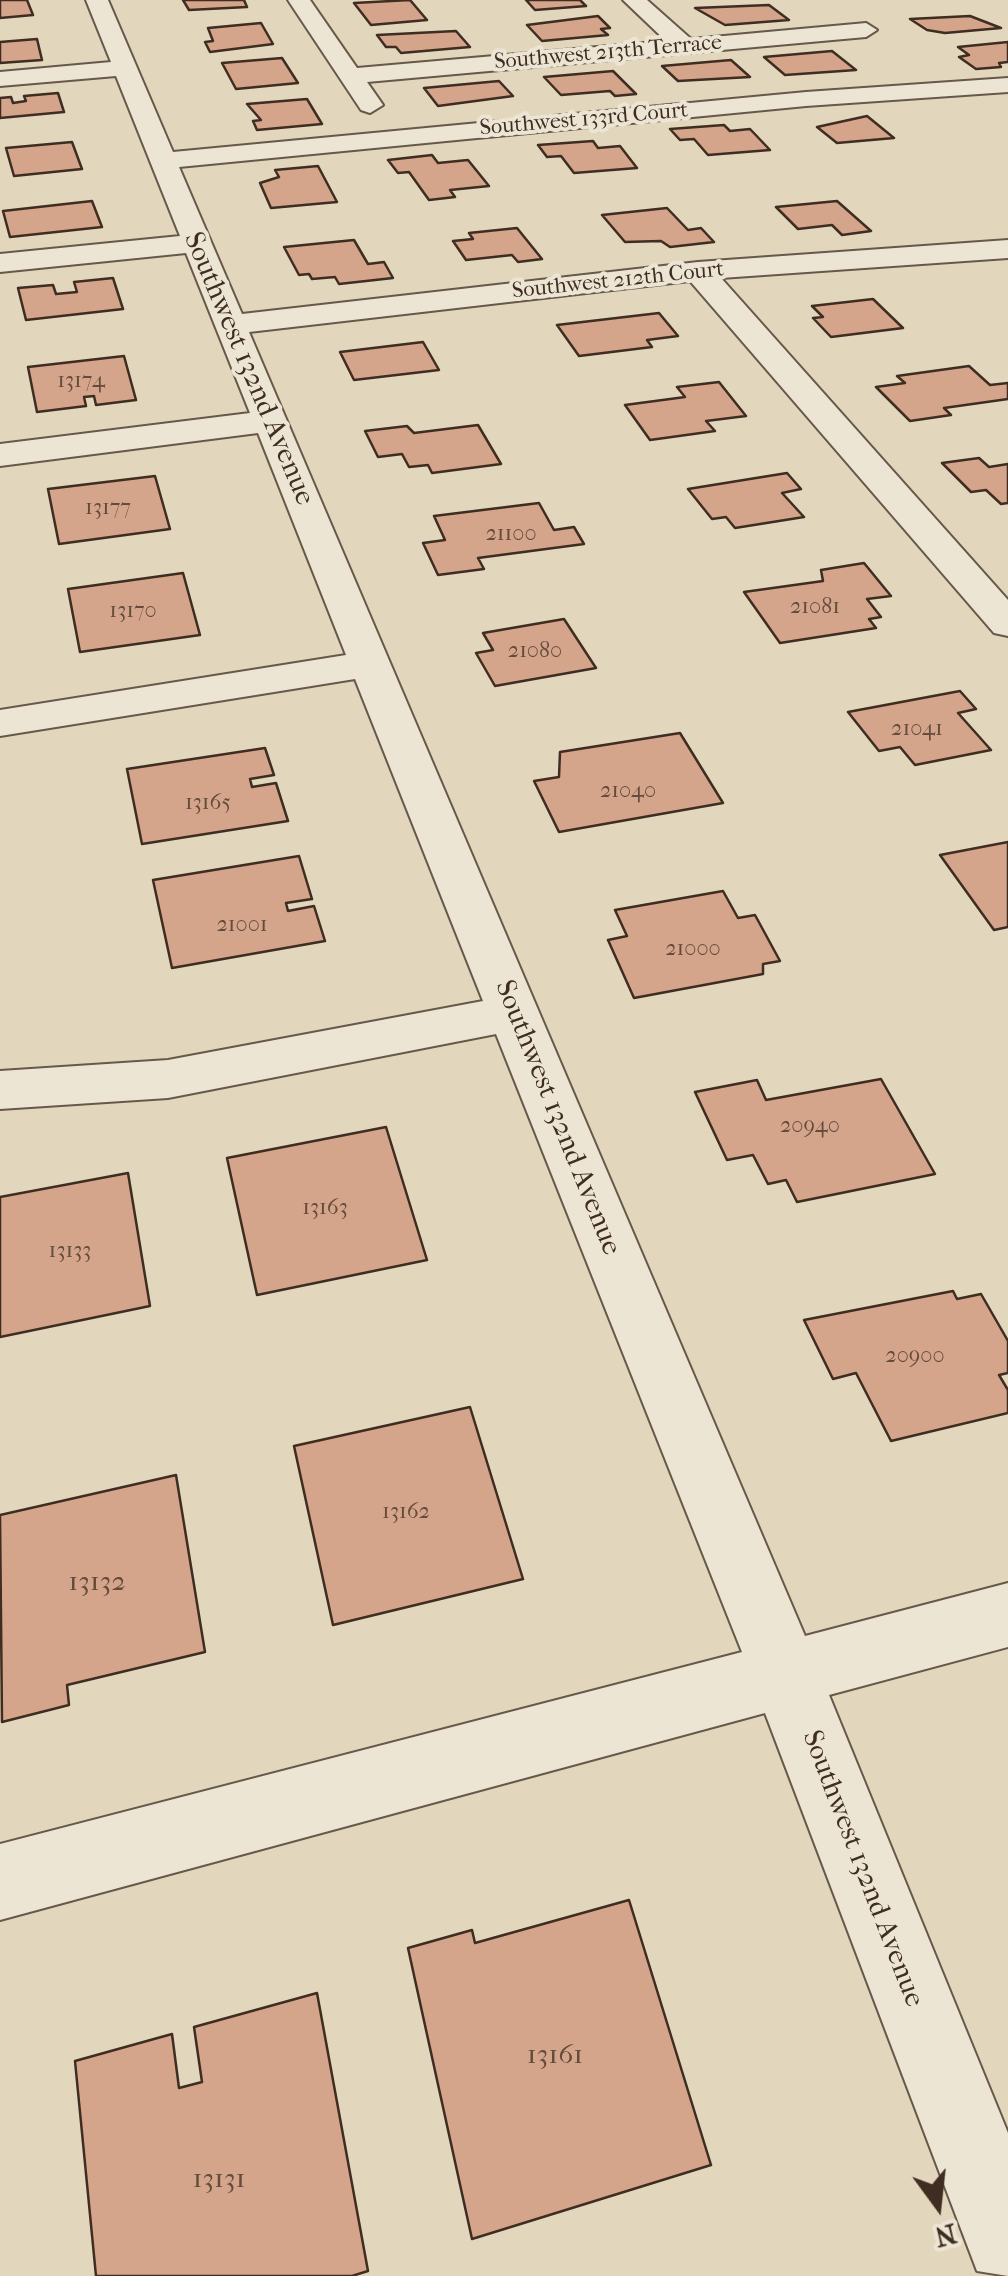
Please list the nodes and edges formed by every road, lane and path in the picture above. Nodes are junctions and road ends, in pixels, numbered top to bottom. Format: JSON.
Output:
{"nodes":[{"id":1,"x":97,"y":0,"type":"edge"},
{"id":2,"x":299,"y":0,"type":"edge"},
{"id":3,"x":634,"y":0,"type":"edge"},
{"id":4,"x":838,"y":10,"type":"dead end"},
{"id":5,"x":685,"y":46,"type":"junction"},
{"id":6,"x":911,"y":62,"type":"dead end"},
{"id":7,"x":125,"y":68,"type":"junction"},
{"id":8,"x":351,"y":76,"type":"junction"},
{"id":9,"x":0,"y":78,"type":"edge"},
{"id":10,"x":1008,"y":85,"type":"edge"},
{"id":11,"x":951,"y":91,"type":"junction"},
{"id":12,"x":392,"y":138,"type":"junction"},
{"id":13,"x":160,"y":161,"type":"junction"},
{"id":14,"x":196,"y":243,"type":"junction"},
{"id":15,"x":1008,"y":248,"type":"edge"},
{"id":16,"x":0,"y":263,"type":"edge"},
{"id":17,"x":698,"y":271,"type":"junction"},
{"id":18,"x":230,"y":325,"type":"junction"},
{"id":19,"x":270,"y":421,"type":"junction"},
{"id":20,"x":0,"y":454,"type":"edge"},
{"id":21,"x":1008,"y":624,"type":"edge"},
{"id":22,"x":370,"y":664,"type":"junction"},
{"id":23,"x":0,"y":723,"type":"edge"},
{"id":24,"x":514,"y":1013,"type":"junction"},
{"id":25,"x":0,"y":1090,"type":"edge"},
{"id":26,"x":1008,"y":1615,"type":"edge"},
{"id":27,"x":786,"y":1675,"type":"junction"},
{"id":28,"x":0,"y":1882,"type":"edge"},
{"id":29,"x":1008,"y":2240,"type":"edge"}],
"edges":[{"from":1,"to":7,"type":"street","name":"Southwest 132nd Avenue"},
{"from":2,"to":8,"type":"street"},
{"from":3,"to":5,"type":"street"},
{"from":4,"to":5,"type":"street","name":"Southwest 213th Terrace"},
{"from":5,"to":8,"type":"street","name":"Southwest 213th Terrace"},
{"from":6,"to":11,"type":"street"},
{"from":7,"to":9,"type":"street"},
{"from":7,"to":13,"type":"street","name":"Southwest 132nd Avenue"},
{"from":8,"to":12,"type":"street"},
{"from":10,"to":11,"type":"street","name":"Southwest 133rd Court"},
{"from":11,"to":12,"type":"street","name":"Southwest 133rd Court"},
{"from":12,"to":13,"type":"street","name":"Southwest 133rd Court"},
{"from":13,"to":14,"type":"street","name":"Southwest 132nd Avenue"},
{"from":14,"to":16,"type":"street"},
{"from":14,"to":18,"type":"street","name":"Southwest 132nd Avenue"},
{"from":15,"to":17,"type":"street","name":"Southwest 212th Court"},
{"from":17,"to":18,"type":"street","name":"Southwest 212th Court"},
{"from":17,"to":21,"type":"street"},
{"from":18,"to":19,"type":"street","name":"Southwest 132nd Avenue"},
{"from":19,"to":20,"type":"street"},
{"from":19,"to":22,"type":"street","name":"Southwest 132nd Avenue"},
{"from":22,"to":23,"type":"street"},
{"from":22,"to":24,"type":"street","name":"Southwest 132nd Avenue"},
{"from":24,"to":25,"type":"street"},
{"from":24,"to":27,"type":"street","name":"Southwest 132nd Avenue"},
{"from":26,"to":27,"type":"street"},
{"from":27,"to":28,"type":"street"},
{"from":27,"to":29,"type":"street","name":"Southwest 132nd Avenue"}]}
